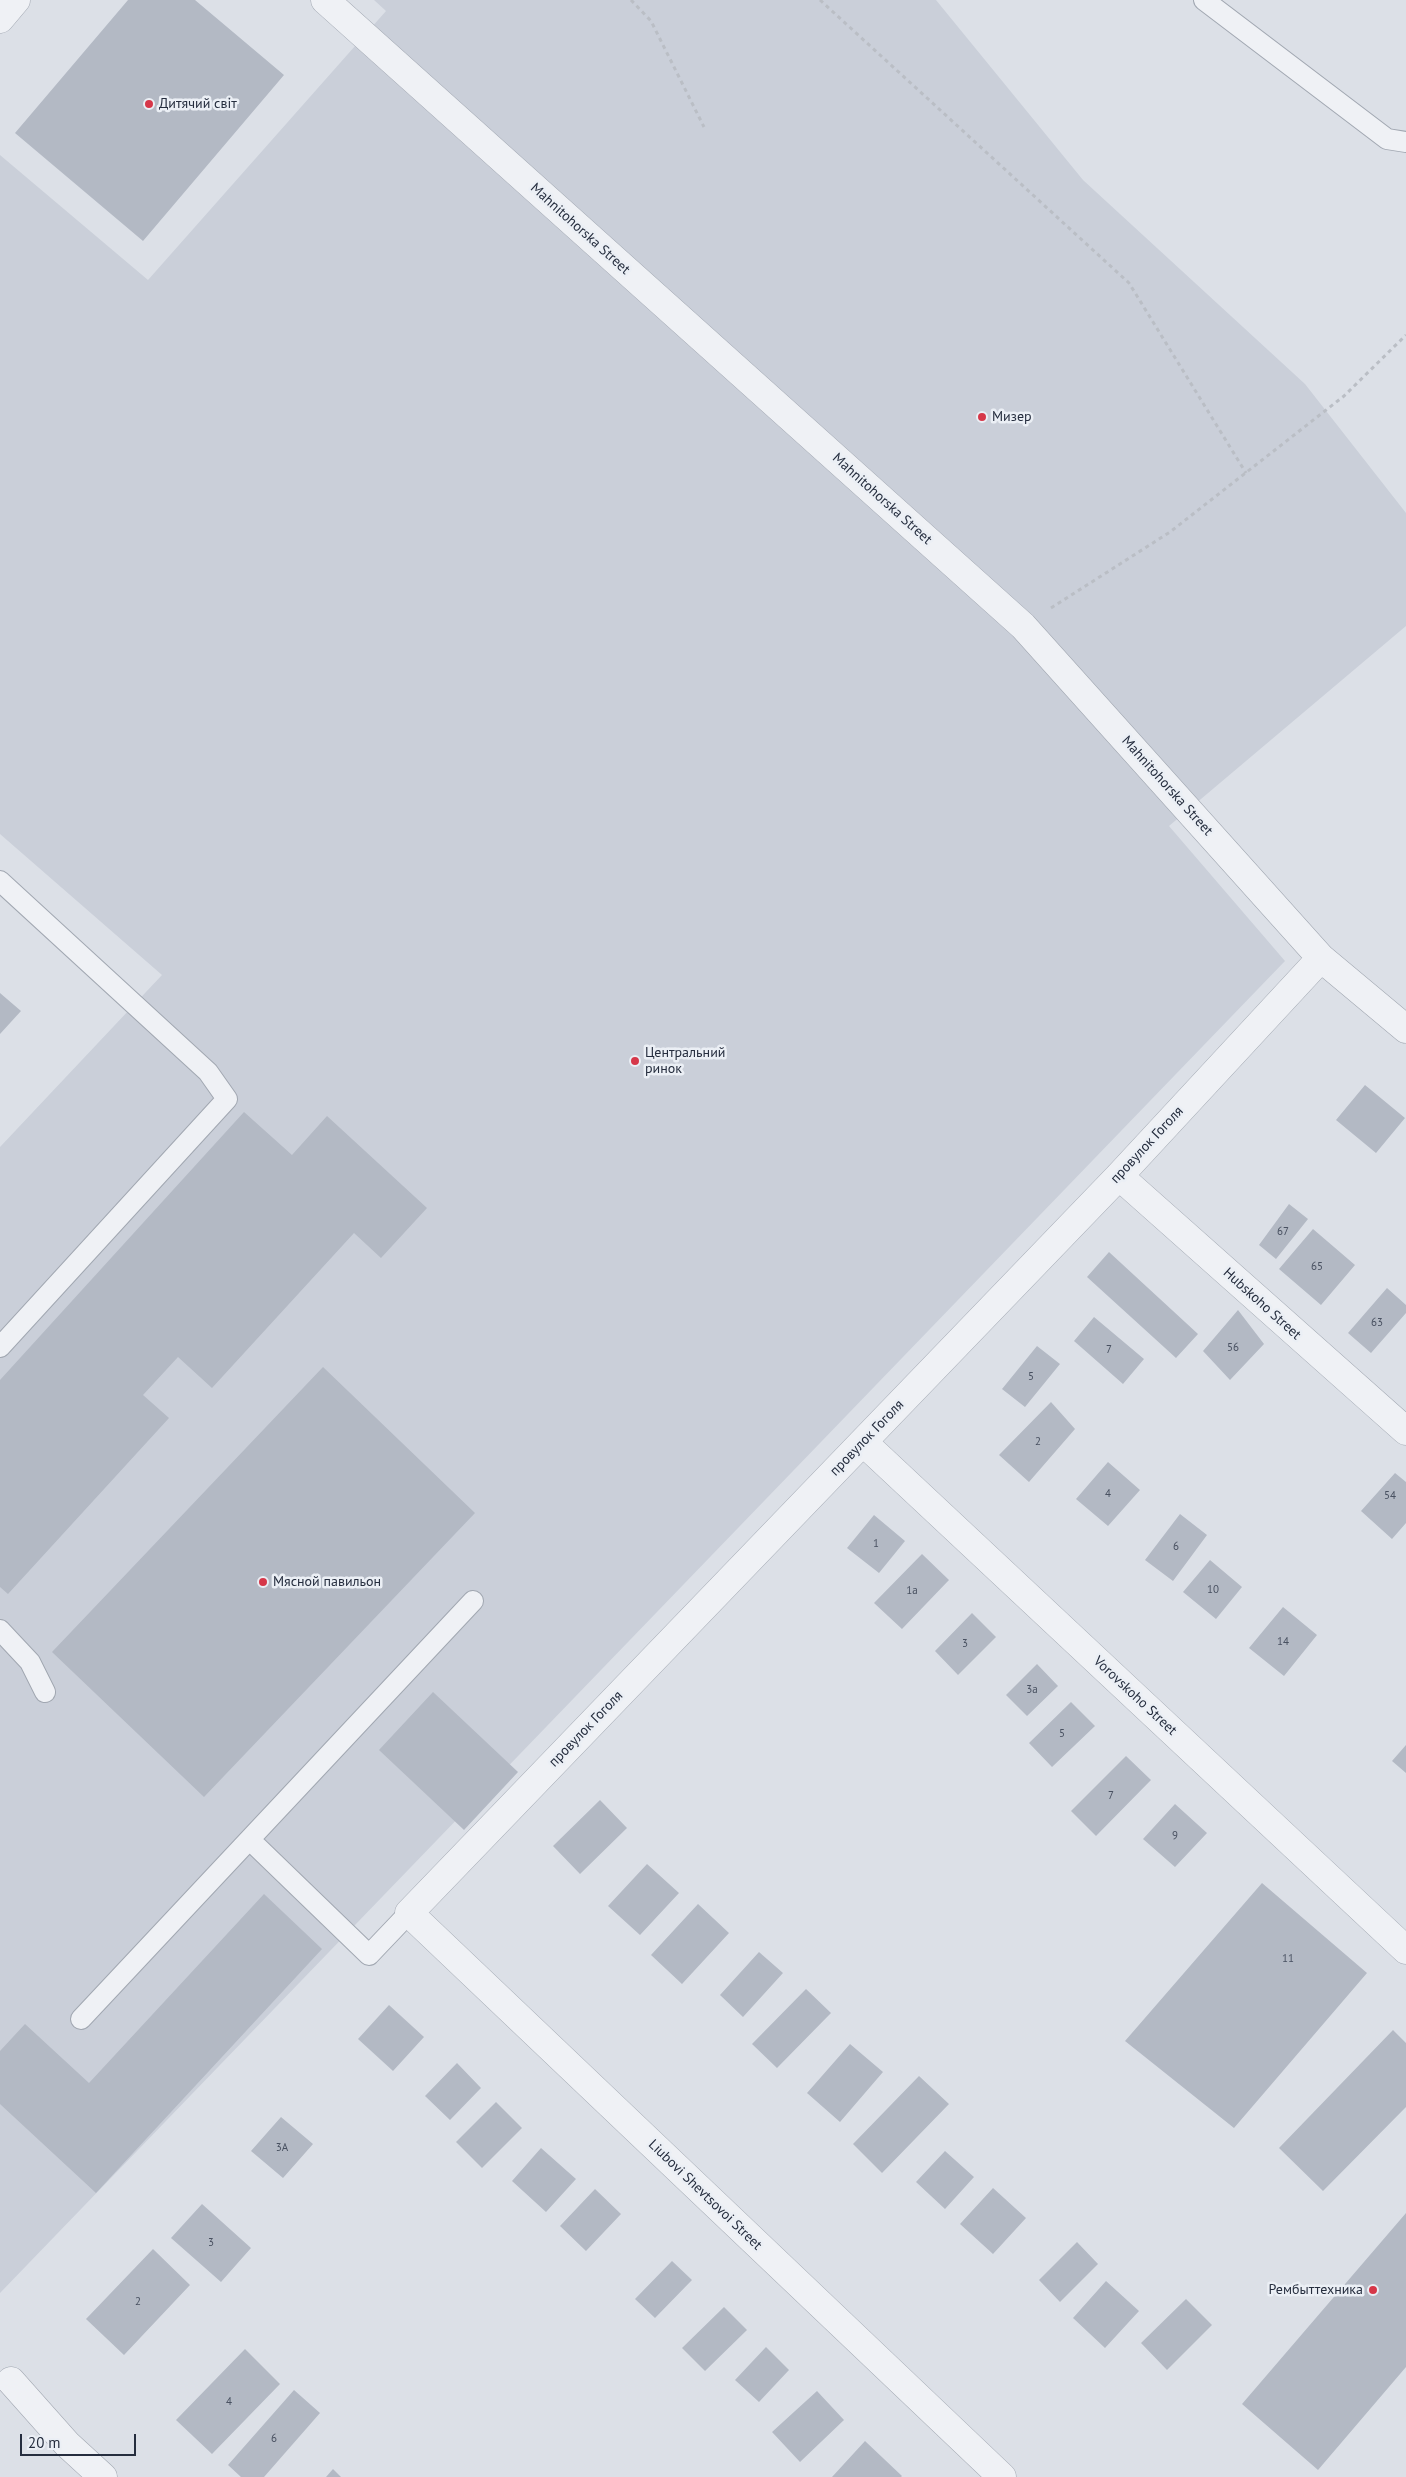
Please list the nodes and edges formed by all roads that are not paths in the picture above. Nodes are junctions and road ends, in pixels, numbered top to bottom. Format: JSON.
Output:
{"nodes":[{"id":1,"x":16,"y":0,"type":"edge"},
{"id":2,"x":325,"y":0,"type":"edge"},
{"id":3,"x":1204,"y":0,"type":"edge"},
{"id":4,"x":0,"y":19,"type":"edge"},
{"id":5,"x":1406,"y":142,"type":"edge"},
{"id":6,"x":0,"y":881,"type":"edge"},
{"id":7,"x":1321,"y":958,"type":"junction"},
{"id":8,"x":1406,"y":1030,"type":"edge"},
{"id":9,"x":1119,"y":1176,"type":"junction"},
{"id":10,"x":0,"y":1347,"type":"edge"},
{"id":11,"x":1406,"y":1431,"type":"edge"},
{"id":12,"x":863,"y":1442,"type":"junction"},
{"id":13,"x":473,"y":1601,"type":"dead end"},
{"id":14,"x":0,"y":1630,"type":"edge"},
{"id":15,"x":45,"y":1692,"type":"dead end"},
{"id":16,"x":250,"y":1840,"type":"junction"},
{"id":17,"x":409,"y":1913,"type":"junction"},
{"id":18,"x":1406,"y":1950,"type":"edge"},
{"id":19,"x":81,"y":2019,"type":"dead end"},
{"id":20,"x":10,"y":2381,"type":"dead end"},
{"id":21,"x":103,"y":2477,"type":"edge"},
{"id":22,"x":1002,"y":2477,"type":"edge"}],
"edges":[{"from":1,"to":4,"type":"street"},
{"from":2,"to":7,"type":"street","name":"Mahnitohorska Street"},
{"from":3,"to":5,"type":"lane"},
{"from":6,"to":10,"type":"lane"},
{"from":7,"to":8,"type":"street","name":"Mahnitohorska Street"},
{"from":7,"to":9,"type":"street","name":"провулок Гоголя"},
{"from":9,"to":11,"type":"street","name":"Hubskoho Street"},
{"from":9,"to":12,"type":"street","name":"провулок Гоголя"},
{"from":12,"to":17,"type":"street","name":"провулок Гоголя"},
{"from":12,"to":18,"type":"street","name":"Vorovskoho Street"},
{"from":13,"to":16,"type":"lane"},
{"from":14,"to":15,"type":"lane"},
{"from":16,"to":17,"type":"lane"},
{"from":16,"to":19,"type":"lane"},
{"from":17,"to":22,"type":"street","name":"Liubovi Shevtsovoi Street"},
{"from":20,"to":21,"type":"street"}]}
